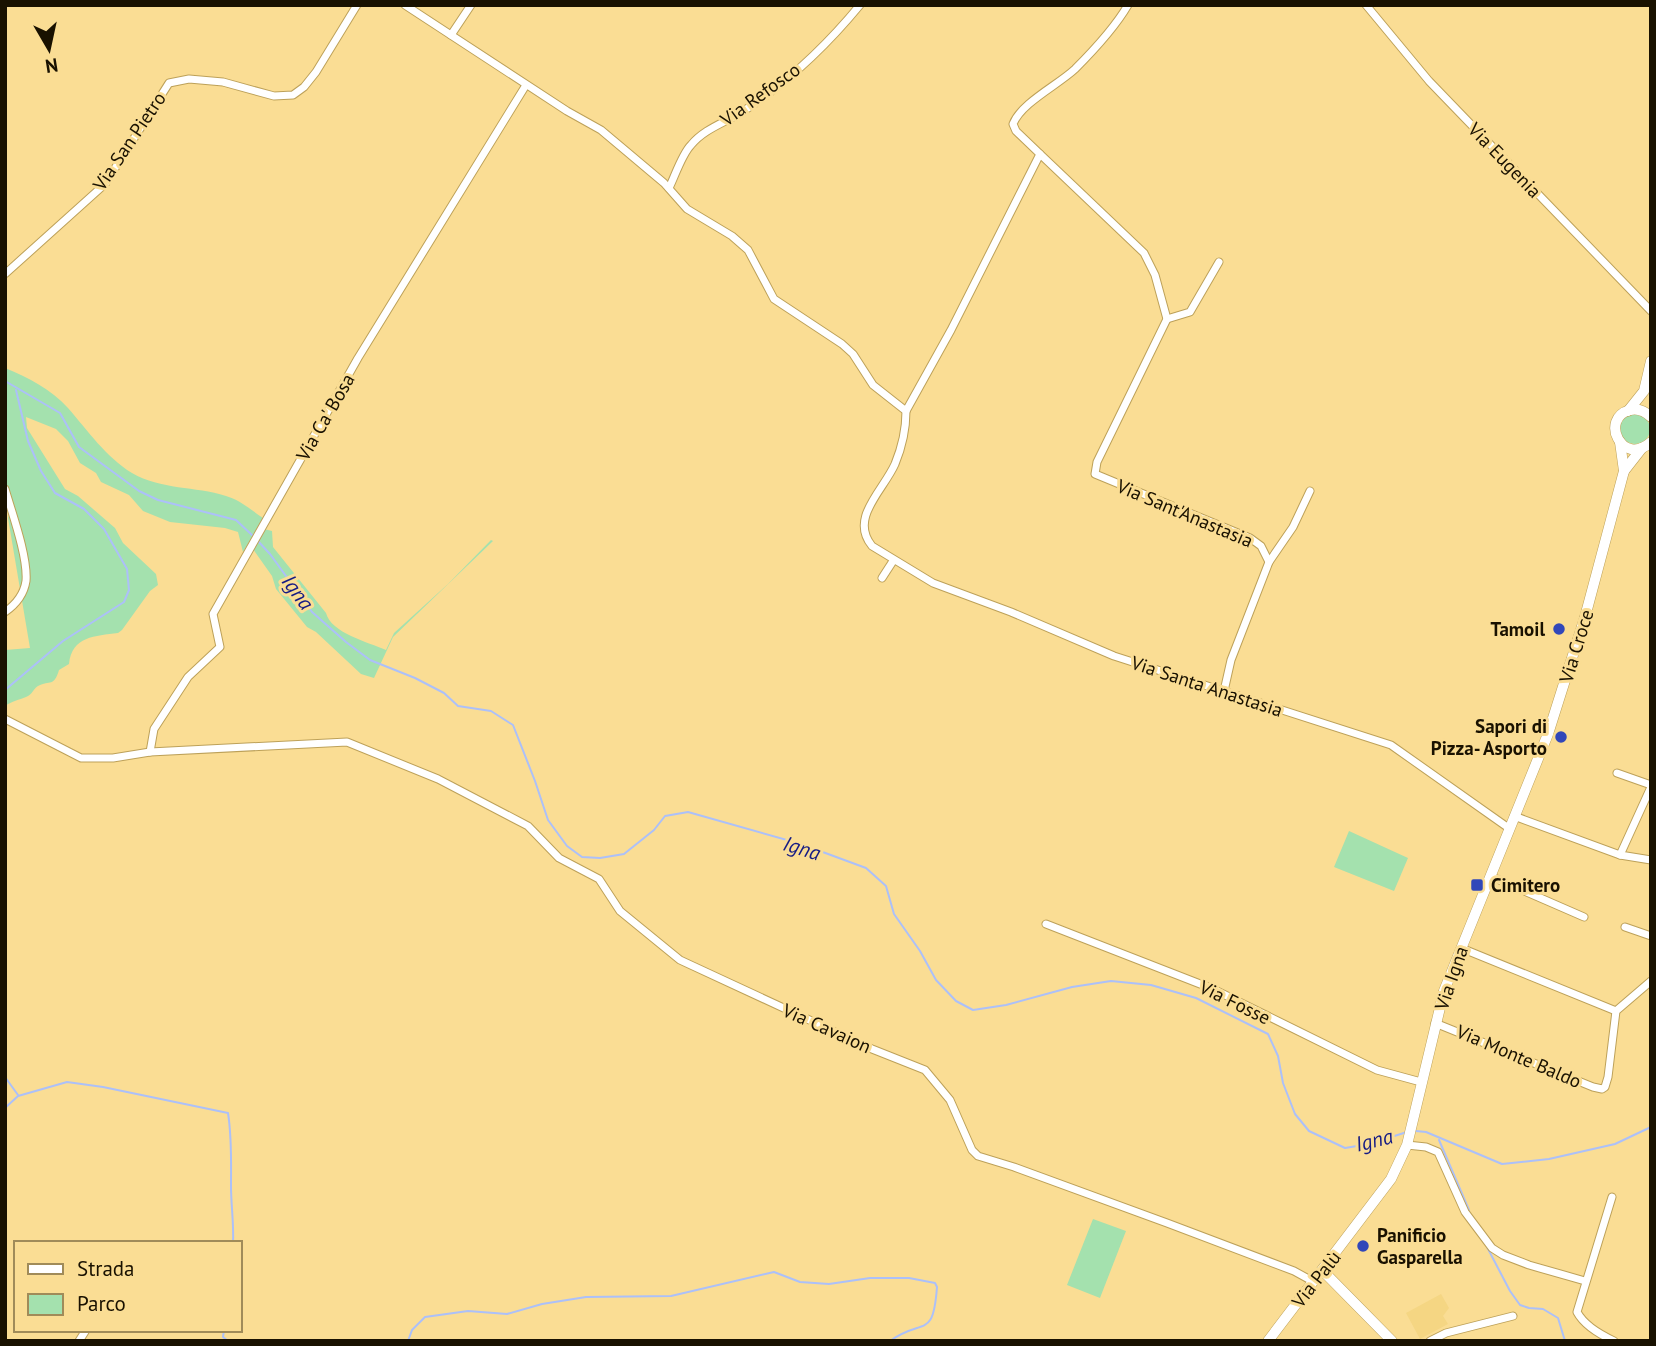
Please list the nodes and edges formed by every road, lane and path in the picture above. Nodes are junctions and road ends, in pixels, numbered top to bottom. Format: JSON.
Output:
{"nodes":[{"id":1,"x":357,"y":5,"type":"edge"},
{"id":2,"x":405,"y":5,"type":"edge"},
{"id":3,"x":471,"y":5,"type":"edge"},
{"id":4,"x":860,"y":5,"type":"edge"},
{"id":5,"x":1128,"y":5,"type":"edge"},
{"id":6,"x":1366,"y":5,"type":"edge"},
{"id":7,"x":451,"y":35,"type":"junction"},
{"id":8,"x":526,"y":85,"type":"junction"},
{"id":9,"x":1040,"y":154,"type":"junction"},
{"id":10,"x":669,"y":188,"type":"junction"},
{"id":11,"x":1219,"y":262,"type":"dead end"},
{"id":12,"x":5,"y":274,"type":"edge"},
{"id":13,"x":1651,"y":311,"type":"edge"},
{"id":14,"x":1167,"y":319,"type":"junction"},
{"id":15,"x":1651,"y":361,"type":"edge"},
{"id":16,"x":1644,"y":391,"type":"junction"},
{"id":17,"x":906,"y":411,"type":"junction"},
{"id":18,"x":1628,"y":411,"type":"junction"},
{"id":19,"x":1650,"y":416,"type":"edge"},
{"id":20,"x":1620,"y":442,"type":"junction"},
{"id":21,"x":1647,"y":445,"type":"edge"},
{"id":22,"x":1625,"y":471,"type":"junction"},
{"id":23,"x":5,"y":489,"type":"edge"},
{"id":24,"x":1310,"y":491,"type":"dead end"},
{"id":25,"x":893,"y":561,"type":"junction"},
{"id":26,"x":1269,"y":562,"type":"junction"},
{"id":27,"x":882,"y":578,"type":"dead end"},
{"id":28,"x":5,"y":612,"type":"edge"},
{"id":29,"x":1224,"y":691,"type":"junction"},
{"id":30,"x":5,"y":719,"type":"edge"},
{"id":31,"x":150,"y":752,"type":"junction"},
{"id":32,"x":1617,"y":773,"type":"dead end"},
{"id":33,"x":1651,"y":786,"type":"edge"},
{"id":34,"x":1514,"y":816,"type":"junction"},
{"id":35,"x":1510,"y":828,"type":"junction"},
{"id":36,"x":1620,"y":855,"type":"junction"},
{"id":37,"x":1651,"y":860,"type":"edge"},
{"id":38,"x":1490,"y":876,"type":"junction"},
{"id":39,"x":1584,"y":917,"type":"dead end"},
{"id":40,"x":1046,"y":924,"type":"dead end"},
{"id":41,"x":1625,"y":927,"type":"dead end"},
{"id":42,"x":1651,"y":936,"type":"edge"},
{"id":43,"x":1461,"y":948,"type":"junction"},
{"id":44,"x":1651,"y":981,"type":"edge"},
{"id":45,"x":1616,"y":1011,"type":"junction"},
{"id":46,"x":1435,"y":1023,"type":"junction"},
{"id":47,"x":1421,"y":1082,"type":"junction"},
{"id":48,"x":1408,"y":1143,"type":"junction"},
{"id":49,"x":1612,"y":1197,"type":"dead end"},
{"id":50,"x":1323,"y":1271,"type":"junction"},
{"id":51,"x":1585,"y":1281,"type":"junction"},
{"id":52,"x":1314,"y":1282,"type":"junction"},
{"id":53,"x":1513,"y":1316,"type":"dead end"},
{"id":54,"x":1268,"y":1341,"type":"edge"},
{"id":55,"x":1392,"y":1341,"type":"edge"},
{"id":56,"x":1430,"y":1341,"type":"edge"},
{"id":57,"x":1614,"y":1341,"type":"edge"}],
"edges":[{"from":1,"to":12,"type":"street","name":"Via San Pietro"},
{"from":2,"to":7,"type":"street"},
{"from":3,"to":7,"type":"street"},
{"from":4,"to":10,"type":"street","name":"Via Refosco"},
{"from":5,"to":9,"type":"street"},
{"from":6,"to":13,"type":"street","name":"Via Eugenia"},
{"from":7,"to":8,"type":"street"},
{"from":8,"to":10,"type":"street"},
{"from":8,"to":31,"type":"street","name":"Via Ca' Bosa"},
{"from":9,"to":14,"type":"street"},
{"from":9,"to":17,"type":"street"},
{"from":10,"to":17,"type":"street"},
{"from":11,"to":14,"type":"street"},
{"from":14,"to":26,"type":"street","name":"Via Sant'Anastasia"},
{"from":15,"to":16,"type":"main road"},
{"from":16,"to":18,"type":"main road"},
{"from":16,"to":19,"type":"main road"},
{"from":17,"to":25,"type":"street","name":"Via Santa Anastasia"},
{"from":18,"to":19,"type":"main road"},
{"from":18,"to":20,"type":"main road","name":"Via Croce"},
{"from":20,"to":21,"type":"main road","name":"Via Croce"},
{"from":20,"to":22,"type":"main road","name":"Via Croce"},
{"from":21,"to":22,"type":"main road","name":"Via Croce"},
{"from":22,"to":34,"type":"main road","name":"Via Croce"},
{"from":23,"to":28,"type":"street"},
{"from":24,"to":26,"type":"street","name":"Via Sant'Anastasia"},
{"from":25,"to":27,"type":"street"},
{"from":25,"to":29,"type":"street","name":"Via Santa Anastasia"},
{"from":26,"to":29,"type":"street","name":"Via Sant'Anastasia"},
{"from":29,"to":35,"type":"street","name":"Via Santa Anastasia"},
{"from":30,"to":31,"type":"street"},
{"from":31,"to":52,"type":"street","name":"Via Cavaion"},
{"from":32,"to":33,"type":"street"},
{"from":33,"to":36,"type":"street"},
{"from":34,"to":35,"type":"main road","name":"Via Igna"},
{"from":34,"to":36,"type":"street"},
{"from":35,"to":38,"type":"main road","name":"Via Igna"},
{"from":36,"to":37,"type":"street"},
{"from":38,"to":39,"type":"street"},
{"from":38,"to":43,"type":"main road","name":"Via Igna"},
{"from":40,"to":47,"type":"street","name":"Via Fosse"},
{"from":41,"to":42,"type":"street"},
{"from":43,"to":45,"type":"street"},
{"from":43,"to":46,"type":"main road","name":"Via Igna"},
{"from":44,"to":45,"type":"street"},
{"from":45,"to":46,"type":"street","name":"Via Monte Baldo"},
{"from":46,"to":47,"type":"main road","name":"Via Igna"},
{"from":47,"to":48,"type":"main road","name":"Via Igna"},
{"from":48,"to":50,"type":"main road","name":"Via Palù"},
{"from":48,"to":51,"type":"street"},
{"from":49,"to":51,"type":"street"},
{"from":50,"to":52,"type":"main road","name":"Via Palù"},
{"from":50,"to":55,"type":"main road"},
{"from":51,"to":57,"type":"street"},
{"from":52,"to":54,"type":"main road","name":"Via Palù"},
{"from":53,"to":56,"type":"street"}]}
